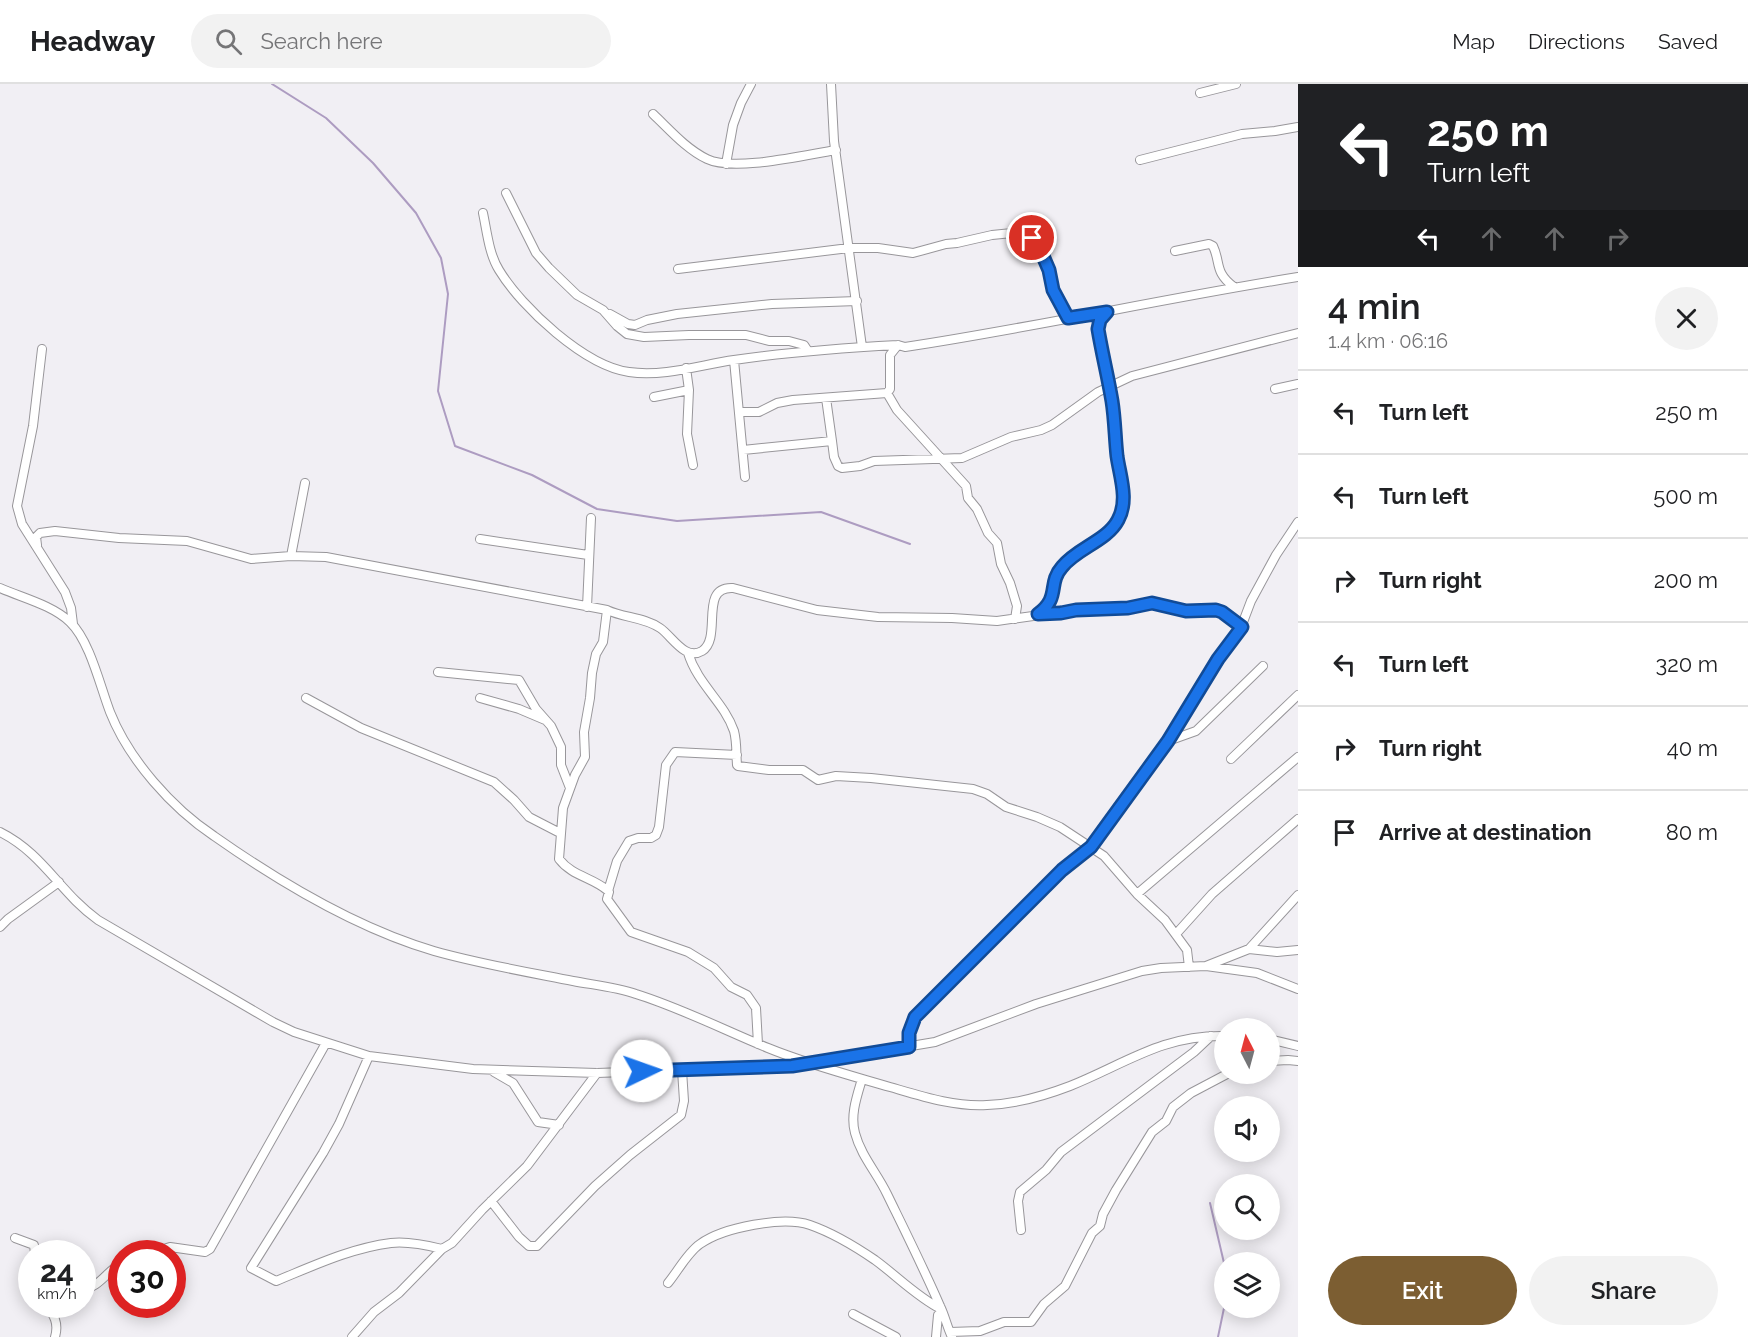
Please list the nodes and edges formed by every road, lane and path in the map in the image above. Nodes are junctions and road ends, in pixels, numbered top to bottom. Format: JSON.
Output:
{"nodes":[{"id":1,"x":752,"y":84,"type":"edge"},
{"id":2,"x":831,"y":84,"type":"edge"},
{"id":3,"x":1236,"y":84,"type":"edge"},
{"id":4,"x":1200,"y":93,"type":"dead end"},
{"id":5,"x":653,"y":114,"type":"dead end"},
{"id":6,"x":1298,"y":127,"type":"edge"},
{"id":7,"x":836,"y":150,"type":"junction"},
{"id":8,"x":1140,"y":160,"type":"dead end"},
{"id":9,"x":726,"y":164,"type":"junction"},
{"id":10,"x":506,"y":193,"type":"dead end"},
{"id":11,"x":483,"y":213,"type":"dead end"},
{"id":12,"x":849,"y":248,"type":"junction"},
{"id":13,"x":1175,"y":251,"type":"dead end"},
{"id":14,"x":678,"y":269,"type":"dead end"},
{"id":15,"x":1298,"y":277,"type":"edge"},
{"id":16,"x":1234,"y":287,"type":"junction"},
{"id":17,"x":856,"y":300,"type":"junction"},
{"id":18,"x":603,"y":310,"type":"junction"},
{"id":19,"x":1107,"y":312,"type":"junction"},
{"id":20,"x":1068,"y":318,"type":"junction"},
{"id":21,"x":1298,"y":333,"type":"edge"},
{"id":22,"x":898,"y":345,"type":"junction"},
{"id":23,"x":862,"y":347,"type":"junction"},
{"id":24,"x":42,"y":350,"type":"dead end"},
{"id":25,"x":808,"y":351,"type":"junction"},
{"id":26,"x":734,"y":360,"type":"junction"},
{"id":27,"x":686,"y":368,"type":"junction"},
{"id":28,"x":1298,"y":384,"type":"edge"},
{"id":29,"x":1109,"y":386,"type":"junction"},
{"id":30,"x":1275,"y":389,"type":"dead end"},
{"id":31,"x":689,"y":390,"type":"junction"},
{"id":32,"x":887,"y":393,"type":"junction"},
{"id":33,"x":654,"y":397,"type":"dead end"},
{"id":34,"x":826,"y":398,"type":"junction"},
{"id":35,"x":740,"y":412,"type":"junction"},
{"id":36,"x":832,"y":441,"type":"junction"},
{"id":37,"x":743,"y":450,"type":"junction"},
{"id":38,"x":940,"y":459,"type":"junction"},
{"id":39,"x":693,"y":465,"type":"dead end"},
{"id":40,"x":745,"y":477,"type":"dead end"},
{"id":41,"x":305,"y":483,"type":"dead end"},
{"id":42,"x":591,"y":518,"type":"dead end"},
{"id":43,"x":1298,"y":522,"type":"edge"},
{"id":44,"x":480,"y":539,"type":"dead end"},
{"id":45,"x":37,"y":545,"type":"junction"},
{"id":46,"x":588,"y":555,"type":"junction"},
{"id":47,"x":291,"y":556,"type":"junction"},
{"id":48,"x":0,"y":588,"type":"edge"},
{"id":49,"x":586,"y":607,"type":"junction"},
{"id":50,"x":607,"y":610,"type":"junction"},
{"id":51,"x":1038,"y":614,"type":"junction"},
{"id":52,"x":1015,"y":619,"type":"junction"},
{"id":53,"x":73,"y":624,"type":"junction"},
{"id":54,"x":1242,"y":627,"type":"junction"},
{"id":55,"x":688,"y":653,"type":"junction"},
{"id":56,"x":1263,"y":666,"type":"dead end"},
{"id":57,"x":438,"y":672,"type":"dead end"},
{"id":58,"x":1298,"y":695,"type":"edge"},
{"id":59,"x":306,"y":698,"type":"dead end"},
{"id":60,"x":480,"y":698,"type":"dead end"},
{"id":61,"x":547,"y":721,"type":"junction"},
{"id":62,"x":1168,"y":741,"type":"junction"},
{"id":63,"x":737,"y":755,"type":"junction"},
{"id":64,"x":1298,"y":757,"type":"edge"},
{"id":65,"x":1231,"y":759,"type":"dead end"},
{"id":66,"x":570,"y":788,"type":"junction"},
{"id":67,"x":1298,"y":819,"type":"edge"},
{"id":68,"x":0,"y":832,"type":"edge"},
{"id":69,"x":560,"y":833,"type":"junction"},
{"id":70,"x":1091,"y":847,"type":"junction"},
{"id":71,"x":59,"y":882,"type":"junction"},
{"id":72,"x":608,"y":891,"type":"junction"},
{"id":73,"x":1137,"y":894,"type":"junction"},
{"id":74,"x":1298,"y":895,"type":"edge"},
{"id":75,"x":1298,"y":904,"type":"edge"},
{"id":76,"x":1285,"y":908,"type":"junction"},
{"id":77,"x":0,"y":927,"type":"edge"},
{"id":78,"x":1176,"y":934,"type":"junction"},
{"id":79,"x":1249,"y":949,"type":"junction"},
{"id":80,"x":1298,"y":950,"type":"edge"},
{"id":81,"x":1206,"y":966,"type":"junction"},
{"id":82,"x":1189,"y":967,"type":"junction"},
{"id":83,"x":1298,"y":989,"type":"edge"},
{"id":84,"x":1211,"y":1036,"type":"joint"},
{"id":85,"x":1280,"y":1042,"type":"edge"},
{"id":86,"x":326,"y":1043,"type":"junction"},
{"id":87,"x":759,"y":1044,"type":"junction"},
{"id":88,"x":1298,"y":1046,"type":"edge"},
{"id":89,"x":909,"y":1047,"type":"junction"},
{"id":90,"x":369,"y":1056,"type":"junction"},
{"id":91,"x":1280,"y":1061,"type":"edge"},
{"id":92,"x":1298,"y":1061,"type":"edge"},
{"id":93,"x":814,"y":1064,"type":"junction"},
{"id":94,"x":491,"y":1070,"type":"junction"},
{"id":95,"x":682,"y":1070,"type":"junction"},
{"id":96,"x":597,"y":1073,"type":"junction"},
{"id":97,"x":862,"y":1079,"type":"junction"},
{"id":98,"x":1214,"y":1081,"type":"edge"},
{"id":99,"x":559,"y":1125,"type":"junction"},
{"id":100,"x":491,"y":1201,"type":"junction"},
{"id":101,"x":1021,"y":1230,"type":"dead end"},
{"id":102,"x":15,"y":1238,"type":"dead end"},
{"id":103,"x":20,"y":1240,"type":"edge"},
{"id":104,"x":186,"y":1249,"type":"edge"},
{"id":105,"x":442,"y":1249,"type":"junction"},
{"id":106,"x":108,"y":1273,"type":"edge"},
{"id":107,"x":96,"y":1283,"type":"edge"},
{"id":108,"x":668,"y":1283,"type":"dead end"},
{"id":109,"x":942,"y":1310,"type":"junction"},
{"id":110,"x":853,"y":1314,"type":"dead end"},
{"id":111,"x":55,"y":1318,"type":"edge"},
{"id":112,"x":951,"y":1335,"type":"edge"},
{"id":113,"x":55,"y":1337,"type":"edge"},
{"id":114,"x":352,"y":1337,"type":"edge"},
{"id":115,"x":896,"y":1337,"type":"edge"},
{"id":116,"x":936,"y":1337,"type":"edge"}],
"edges":[{"from":1,"to":9,"type":"street"},
{"from":2,"to":7,"type":"street"},
{"from":3,"to":4,"type":"street"},
{"from":5,"to":9,"type":"street"},
{"from":6,"to":8,"type":"street"},
{"from":7,"to":9,"type":"street"},
{"from":7,"to":12,"type":"street"},
{"from":10,"to":18,"type":"street"},
{"from":11,"to":27,"type":"street"},
{"from":12,"to":14,"type":"street"},
{"from":12,"to":17,"type":"street"},
{"from":12,"to":20,"type":"street"},
{"from":13,"to":16,"type":"street"},
{"from":15,"to":16,"type":"street"},
{"from":16,"to":19,"type":"street"},
{"from":17,"to":18,"type":"street"},
{"from":17,"to":23,"type":"street"},
{"from":18,"to":25,"type":"street"},
{"from":19,"to":20,"type":"street"},
{"from":19,"to":29,"type":"street"},
{"from":20,"to":22,"type":"street"},
{"from":21,"to":29,"type":"street"},
{"from":22,"to":23,"type":"street"},
{"from":22,"to":32,"type":"street"},
{"from":23,"to":25,"type":"street"},
{"from":24,"to":45,"type":"street"},
{"from":25,"to":26,"type":"street"},
{"from":26,"to":27,"type":"street"},
{"from":26,"to":35,"type":"street"},
{"from":27,"to":31,"type":"street"},
{"from":28,"to":30,"type":"street"},
{"from":29,"to":38,"type":"street"},
{"from":29,"to":51,"type":"street"},
{"from":31,"to":33,"type":"street"},
{"from":31,"to":39,"type":"street"},
{"from":32,"to":34,"type":"street"},
{"from":32,"to":38,"type":"street"},
{"from":34,"to":35,"type":"street"},
{"from":34,"to":36,"type":"street"},
{"from":35,"to":37,"type":"street"},
{"from":36,"to":37,"type":"street"},
{"from":36,"to":38,"type":"street"},
{"from":37,"to":40,"type":"street"},
{"from":38,"to":52,"type":"street"},
{"from":41,"to":47,"type":"street"},
{"from":42,"to":46,"type":"street"},
{"from":43,"to":54,"type":"street"},
{"from":44,"to":46,"type":"street"},
{"from":45,"to":47,"type":"street"},
{"from":45,"to":53,"type":"street"},
{"from":46,"to":49,"type":"street"},
{"from":47,"to":49,"type":"street"},
{"from":48,"to":53,"type":"street"},
{"from":49,"to":50,"type":"street"},
{"from":50,"to":55,"type":"street"},
{"from":50,"to":66,"type":"street"},
{"from":51,"to":52,"type":"street"},
{"from":51,"to":54,"type":"street"},
{"from":52,"to":55,"type":"street"},
{"from":53,"to":87,"type":"street"},
{"from":54,"to":62,"type":"street"},
{"from":55,"to":63,"type":"street"},
{"from":56,"to":62,"type":"street"},
{"from":57,"to":61,"type":"street"},
{"from":58,"to":65,"type":"street"},
{"from":59,"to":69,"type":"street"},
{"from":60,"to":61,"type":"street"},
{"from":61,"to":66,"type":"street"},
{"from":62,"to":70,"type":"street"},
{"from":63,"to":70,"type":"street"},
{"from":63,"to":72,"type":"street"},
{"from":64,"to":73,"type":"street"},
{"from":66,"to":69,"type":"street"},
{"from":67,"to":78,"type":"street"},
{"from":68,"to":71,"type":"street"},
{"from":69,"to":72,"type":"street"},
{"from":70,"to":73,"type":"street"},
{"from":70,"to":89,"type":"street"},
{"from":71,"to":77,"type":"street"},
{"from":71,"to":86,"type":"street"},
{"from":72,"to":87,"type":"street"},
{"from":73,"to":78,"type":"street"},
{"from":74,"to":76,"type":"street"},
{"from":75,"to":76,"type":"street"},
{"from":76,"to":79,"type":"street"},
{"from":78,"to":82,"type":"street"},
{"from":79,"to":80,"type":"street"},
{"from":79,"to":81,"type":"street"},
{"from":81,"to":82,"type":"street"},
{"from":81,"to":83,"type":"street"},
{"from":82,"to":89,"type":"street"},
{"from":84,"to":97,"type":"street"},
{"from":84,"to":101,"type":"street"},
{"from":85,"to":88,"type":"street"},
{"from":86,"to":90,"type":"street"},
{"from":86,"to":104,"type":"street"},
{"from":87,"to":93,"type":"street"},
{"from":89,"to":93,"type":"street"},
{"from":90,"to":94,"type":"street"},
{"from":90,"to":105,"type":"street"},
{"from":91,"to":92,"type":"street"},
{"from":93,"to":95,"type":"street"},
{"from":93,"to":97,"type":"street"},
{"from":94,"to":96,"type":"street"},
{"from":94,"to":99,"type":"street"},
{"from":95,"to":96,"type":"street"},
{"from":95,"to":100,"type":"street"},
{"from":96,"to":99,"type":"street"},
{"from":97,"to":109,"type":"street"},
{"from":98,"to":112,"type":"street"},
{"from":99,"to":100,"type":"street"},
{"from":100,"to":105,"type":"street"},
{"from":102,"to":103,"type":"street"},
{"from":105,"to":114,"type":"street"},
{"from":106,"to":107,"type":"street"},
{"from":108,"to":109,"type":"street"},
{"from":109,"to":112,"type":"street"},
{"from":109,"to":116,"type":"street"},
{"from":110,"to":115,"type":"street"},
{"from":111,"to":113,"type":"street"}]}
